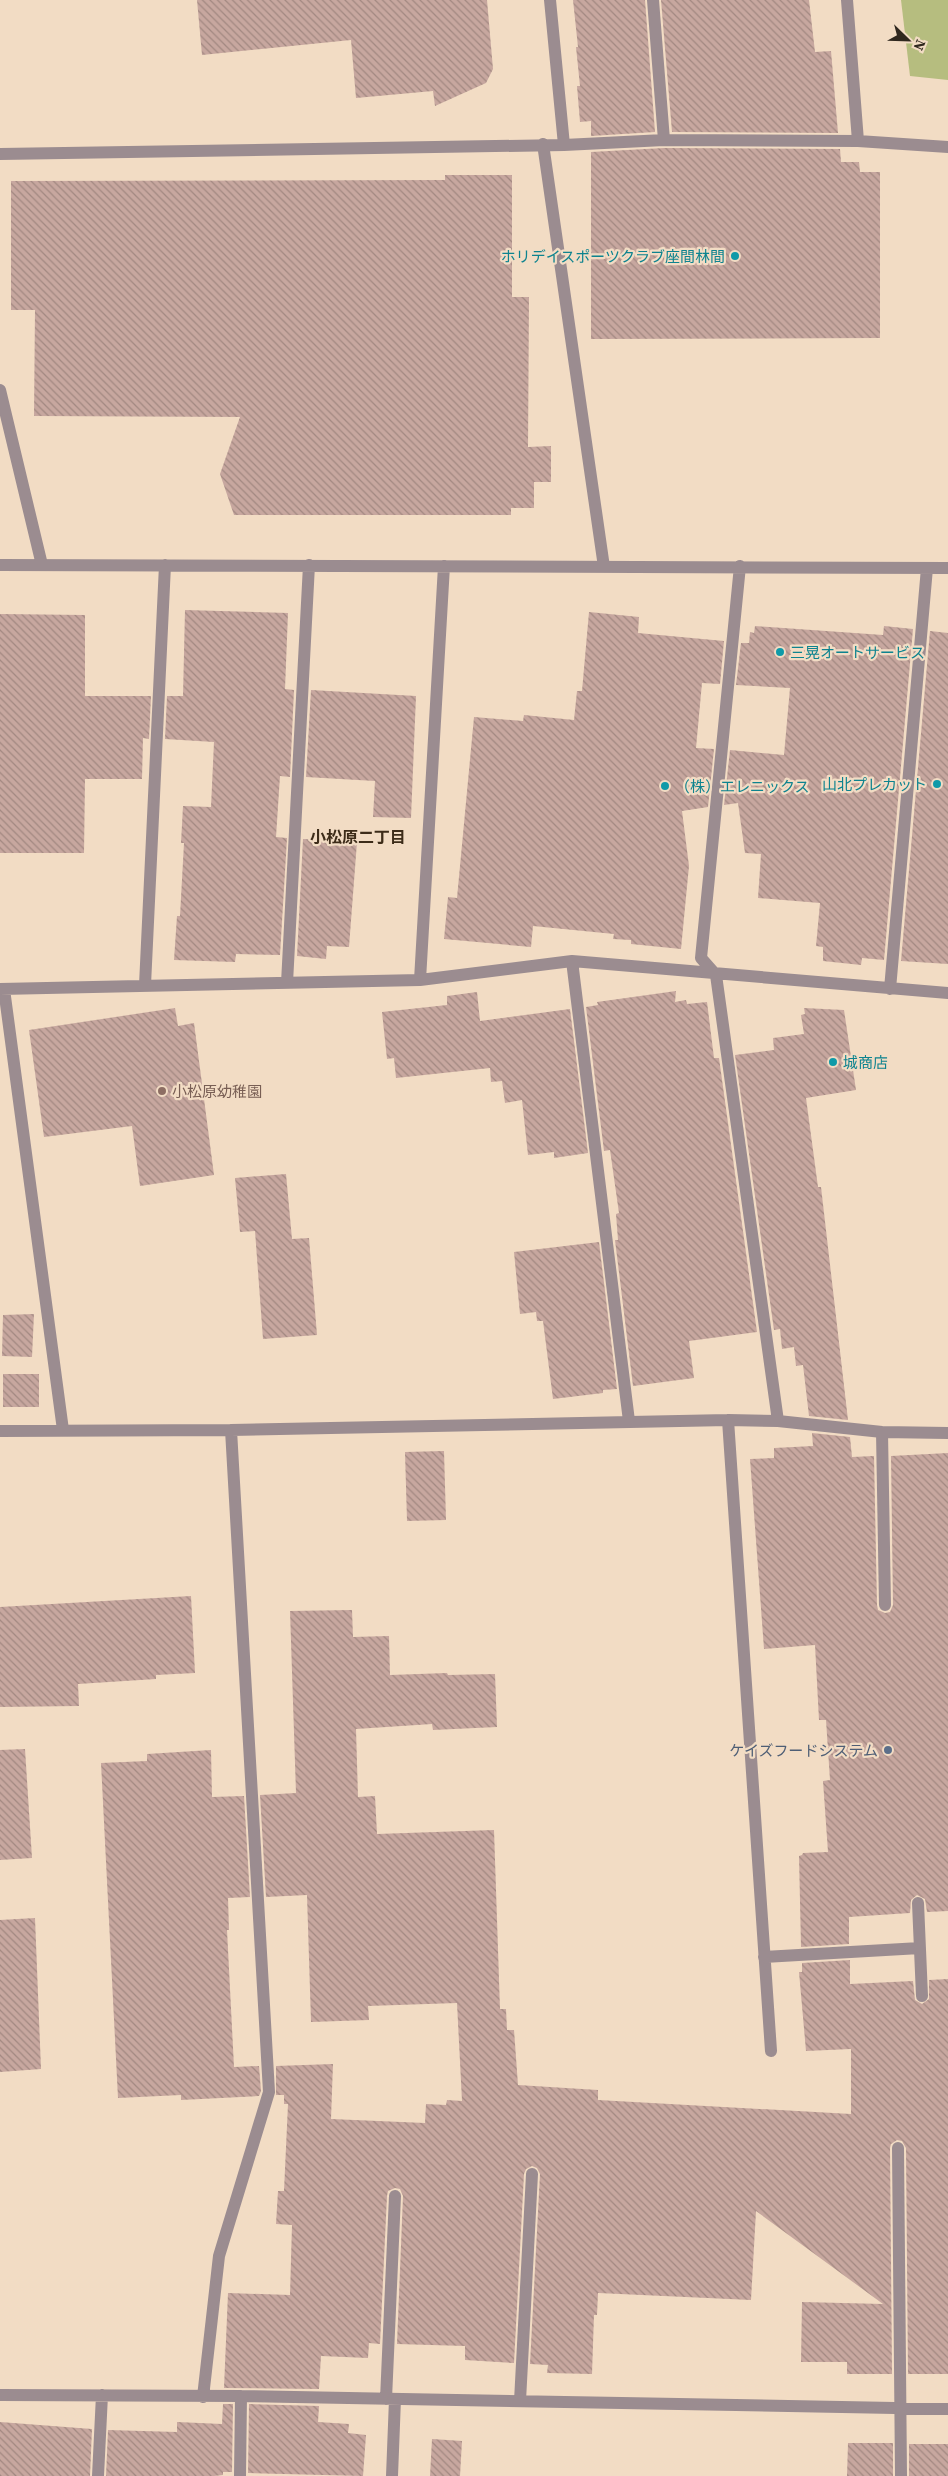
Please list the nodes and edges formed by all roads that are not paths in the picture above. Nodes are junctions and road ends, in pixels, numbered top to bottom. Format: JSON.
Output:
{"nodes":[{"id":1,"x":550,"y":0,"type":"edge"},
{"id":2,"x":653,"y":0,"type":"edge"},
{"id":3,"x":847,"y":0,"type":"edge"},
{"id":4,"x":664,"y":140,"type":"junction"},
{"id":5,"x":858,"y":141,"type":"junction"},
{"id":6,"x":544,"y":144,"type":"junction"},
{"id":7,"x":564,"y":144,"type":"junction"},
{"id":8,"x":948,"y":147,"type":"edge"},
{"id":9,"x":0,"y":154,"type":"edge"},
{"id":10,"x":0,"y":390,"type":"edge"},
{"id":11,"x":42,"y":565,"type":"junction"},
{"id":12,"x":165,"y":565,"type":"junction"},
{"id":13,"x":309,"y":565,"type":"junction"},
{"id":14,"x":0,"y":566,"type":"edge"},
{"id":15,"x":444,"y":566,"type":"junction"},
{"id":16,"x":740,"y":566,"type":"junction"},
{"id":17,"x":604,"y":567,"type":"junction"},
{"id":18,"x":928,"y":568,"type":"junction"},
{"id":19,"x":948,"y":568,"type":"edge"},
{"id":20,"x":572,"y":962,"type":"junction"},
{"id":21,"x":716,"y":975,"type":"junction"},
{"id":22,"x":420,"y":980,"type":"junction"},
{"id":23,"x":288,"y":983,"type":"junction"},
{"id":24,"x":145,"y":985,"type":"junction"},
{"id":25,"x":2,"y":989,"type":"edge"},
{"id":26,"x":890,"y":990,"type":"junction"},
{"id":27,"x":948,"y":993,"type":"edge"},
{"id":28,"x":728,"y":1420,"type":"junction"},
{"id":29,"x":629,"y":1421,"type":"junction"},
{"id":30,"x":778,"y":1421,"type":"junction"},
{"id":31,"x":0,"y":1430,"type":"edge"},
{"id":32,"x":63,"y":1430,"type":"junction"},
{"id":33,"x":231,"y":1430,"type":"junction"},
{"id":34,"x":882,"y":1432,"type":"junction"},
{"id":35,"x":948,"y":1433,"type":"edge"},
{"id":36,"x":885,"y":1605,"type":"dead end"},
{"id":37,"x":918,"y":1903,"type":"dead end"},
{"id":38,"x":920,"y":1948,"type":"junction"},
{"id":39,"x":764,"y":1957,"type":"junction"},
{"id":40,"x":922,"y":1996,"type":"dead end"},
{"id":41,"x":771,"y":2051,"type":"dead end"},
{"id":42,"x":898,"y":2148,"type":"dead end"},
{"id":43,"x":532,"y":2174,"type":"dead end"},
{"id":44,"x":395,"y":2196,"type":"dead end"},
{"id":45,"x":0,"y":2395,"type":"edge"},
{"id":46,"x":102,"y":2395,"type":"junction"},
{"id":47,"x":241,"y":2396,"type":"junction"},
{"id":48,"x":203,"y":2397,"type":"junction"},
{"id":49,"x":391,"y":2399,"type":"junction"},
{"id":50,"x":520,"y":2401,"type":"junction"},
{"id":51,"x":899,"y":2408,"type":"junction"},
{"id":52,"x":948,"y":2409,"type":"edge"},
{"id":53,"x":98,"y":2476,"type":"edge"},
{"id":54,"x":240,"y":2476,"type":"edge"},
{"id":55,"x":392,"y":2476,"type":"edge"},
{"id":56,"x":901,"y":2476,"type":"edge"}],
"edges":[{"from":1,"to":7,"type":"street"},
{"from":2,"to":4,"type":"street"},
{"from":3,"to":5,"type":"street"},
{"from":4,"to":5,"type":"street"},
{"from":4,"to":7,"type":"street"},
{"from":5,"to":8,"type":"street"},
{"from":6,"to":7,"type":"street"},
{"from":6,"to":9,"type":"street"},
{"from":6,"to":17,"type":"street"},
{"from":10,"to":11,"type":"street"},
{"from":11,"to":12,"type":"street"},
{"from":11,"to":14,"type":"street"},
{"from":12,"to":13,"type":"street"},
{"from":12,"to":24,"type":"street"},
{"from":13,"to":15,"type":"street"},
{"from":13,"to":23,"type":"street"},
{"from":15,"to":17,"type":"street"},
{"from":15,"to":22,"type":"street"},
{"from":16,"to":17,"type":"street"},
{"from":16,"to":18,"type":"street"},
{"from":16,"to":21,"type":"street"},
{"from":18,"to":19,"type":"street"},
{"from":18,"to":26,"type":"street"},
{"from":20,"to":21,"type":"street"},
{"from":20,"to":22,"type":"street"},
{"from":20,"to":29,"type":"street"},
{"from":21,"to":26,"type":"street"},
{"from":21,"to":30,"type":"street"},
{"from":22,"to":23,"type":"street"},
{"from":23,"to":24,"type":"street"},
{"from":24,"to":25,"type":"street"},
{"from":25,"to":32,"type":"street"},
{"from":26,"to":27,"type":"street"},
{"from":28,"to":29,"type":"street"},
{"from":28,"to":30,"type":"street"},
{"from":28,"to":39,"type":"street"},
{"from":29,"to":33,"type":"street"},
{"from":30,"to":34,"type":"street"},
{"from":31,"to":32,"type":"street"},
{"from":32,"to":33,"type":"street"},
{"from":33,"to":48,"type":"street"},
{"from":34,"to":35,"type":"street"},
{"from":34,"to":36,"type":"street"},
{"from":37,"to":38,"type":"street"},
{"from":38,"to":39,"type":"street"},
{"from":38,"to":40,"type":"street"},
{"from":39,"to":41,"type":"street"},
{"from":42,"to":51,"type":"street"},
{"from":43,"to":50,"type":"street"},
{"from":44,"to":49,"type":"street"},
{"from":45,"to":46,"type":"street"},
{"from":46,"to":48,"type":"street"},
{"from":46,"to":53,"type":"street"},
{"from":47,"to":48,"type":"street"},
{"from":47,"to":49,"type":"street"},
{"from":47,"to":54,"type":"street"},
{"from":49,"to":50,"type":"street"},
{"from":49,"to":55,"type":"street"},
{"from":50,"to":51,"type":"street"},
{"from":51,"to":52,"type":"street"},
{"from":51,"to":56,"type":"street"}]}
